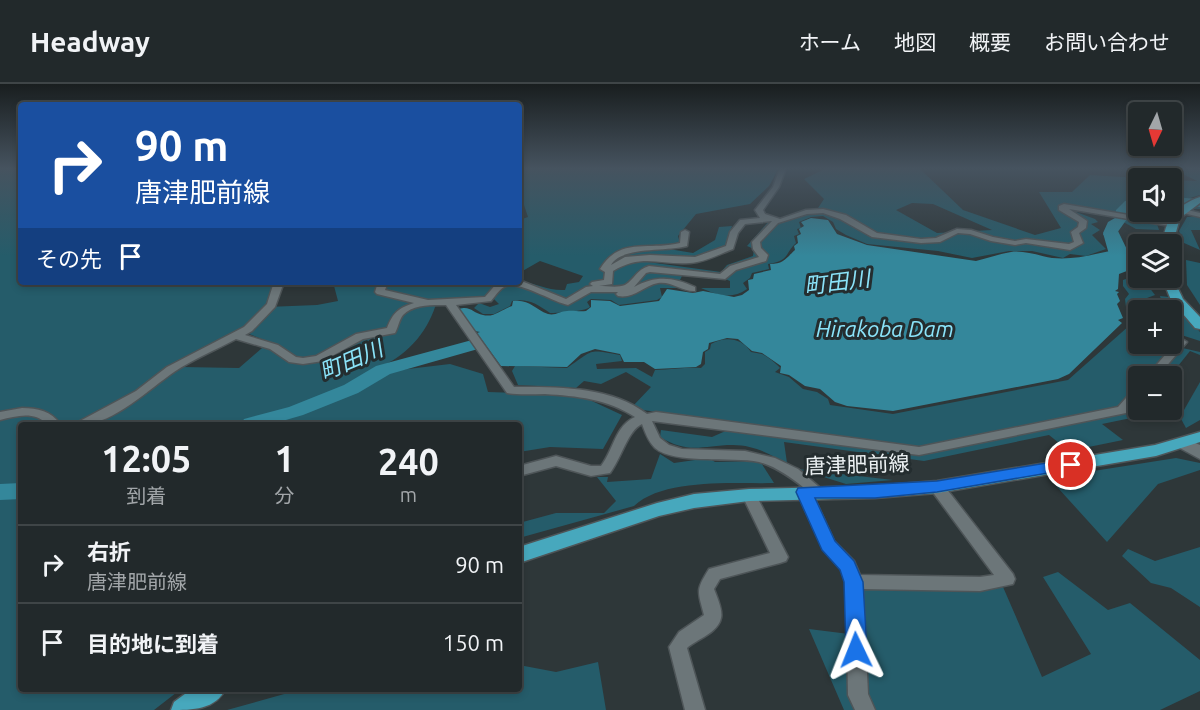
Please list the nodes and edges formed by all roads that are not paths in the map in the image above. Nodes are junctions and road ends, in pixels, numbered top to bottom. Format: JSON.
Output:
{"nodes":[{"id":1,"x":768,"y":197,"type":"edge"},
{"id":2,"x":1200,"y":200,"type":"edge"},
{"id":3,"x":1186,"y":207,"type":"junction"},
{"id":4,"x":1200,"y":215,"type":"edge"},
{"id":5,"x":774,"y":220,"type":"junction"},
{"id":6,"x":1170,"y":224,"type":"junction"},
{"id":7,"x":686,"y":232,"type":"dead end"},
{"id":8,"x":1169,"y":234,"type":"edge"},
{"id":9,"x":608,"y":275,"type":"junction"},
{"id":10,"x":278,"y":285,"type":"edge"},
{"id":11,"x":382,"y":285,"type":"edge"},
{"id":12,"x":502,"y":285,"type":"edge"},
{"id":13,"x":522,"y":285,"type":"edge"},
{"id":14,"x":1172,"y":288,"type":"edge"},
{"id":15,"x":692,"y":289,"type":"dead end"},
{"id":16,"x":612,"y":290,"type":"junction"},
{"id":17,"x":560,"y":301,"type":"junction"},
{"id":18,"x":434,"y":303,"type":"junction"},
{"id":19,"x":450,"y":303,"type":"junction"},
{"id":20,"x":1200,"y":325,"type":"edge"},
{"id":21,"x":237,"y":336,"type":"junction"},
{"id":22,"x":1171,"y":354,"type":"edge"},
{"id":23,"x":1161,"y":366,"type":"edge"},
{"id":24,"x":1128,"y":403,"type":"edge"},
{"id":25,"x":0,"y":416,"type":"edge"},
{"id":26,"x":644,"y":417,"type":"junction"},
{"id":27,"x":52,"y":422,"type":"edge"},
{"id":28,"x":88,"y":422,"type":"edge"},
{"id":29,"x":1192,"y":440,"type":"edge"},
{"id":30,"x":1200,"y":453,"type":"edge"},
{"id":31,"x":522,"y":470,"type":"edge"},
{"id":32,"x":937,"y":487,"type":"junction"},
{"id":33,"x":811,"y":492,"type":"junction"},
{"id":34,"x":749,"y":495,"type":"junction"},
{"id":35,"x":522,"y":554,"type":"edge"},
{"id":36,"x":854,"y":582,"type":"junction"},
{"id":37,"x":208,"y":692,"type":"edge"},
{"id":38,"x":183,"y":710,"type":"edge"},
{"id":39,"x":695,"y":710,"type":"edge"},
{"id":40,"x":865,"y":710,"type":"edge"}],
"edges":[{"from":1,"to":5,"type":"street"},
{"from":2,"to":3,"type":"main road"},
{"from":3,"to":4,"type":"street"},
{"from":3,"to":6,"type":"main road"},
{"from":5,"to":6,"type":"street"},
{"from":5,"to":9,"type":"street"},
{"from":5,"to":16,"type":"street"},
{"from":6,"to":8,"type":"main road"},
{"from":7,"to":9,"type":"street"},
{"from":9,"to":17,"type":"street"},
{"from":10,"to":21,"type":"street"},
{"from":11,"to":18,"type":"street"},
{"from":12,"to":19,"type":"street"},
{"from":13,"to":17,"type":"street"},
{"from":14,"to":20,"type":"main road"},
{"from":15,"to":16,"type":"street"},
{"from":16,"to":17,"type":"street"},
{"from":18,"to":19,"type":"street"},
{"from":18,"to":21,"type":"street"},
{"from":19,"to":26,"type":"street"},
{"from":21,"to":28,"type":"street"},
{"from":22,"to":23,"type":"street"},
{"from":24,"to":26,"type":"street"},
{"from":25,"to":27,"type":"street"},
{"from":26,"to":31,"type":"street"},
{"from":26,"to":33,"type":"street"},
{"from":29,"to":30,"type":"street"},
{"from":29,"to":32,"type":"main road","name":"唐津肥前線"},
{"from":32,"to":33,"type":"main road","name":"唐津肥前線"},
{"from":32,"to":36,"type":"street"},
{"from":33,"to":34,"type":"main road","name":"唐津肥前線"},
{"from":33,"to":36,"type":"street"},
{"from":34,"to":35,"type":"main road","name":"唐津肥前線"},
{"from":34,"to":39,"type":"street"},
{"from":36,"to":40,"type":"street"},
{"from":37,"to":38,"type":"main road"}]}
